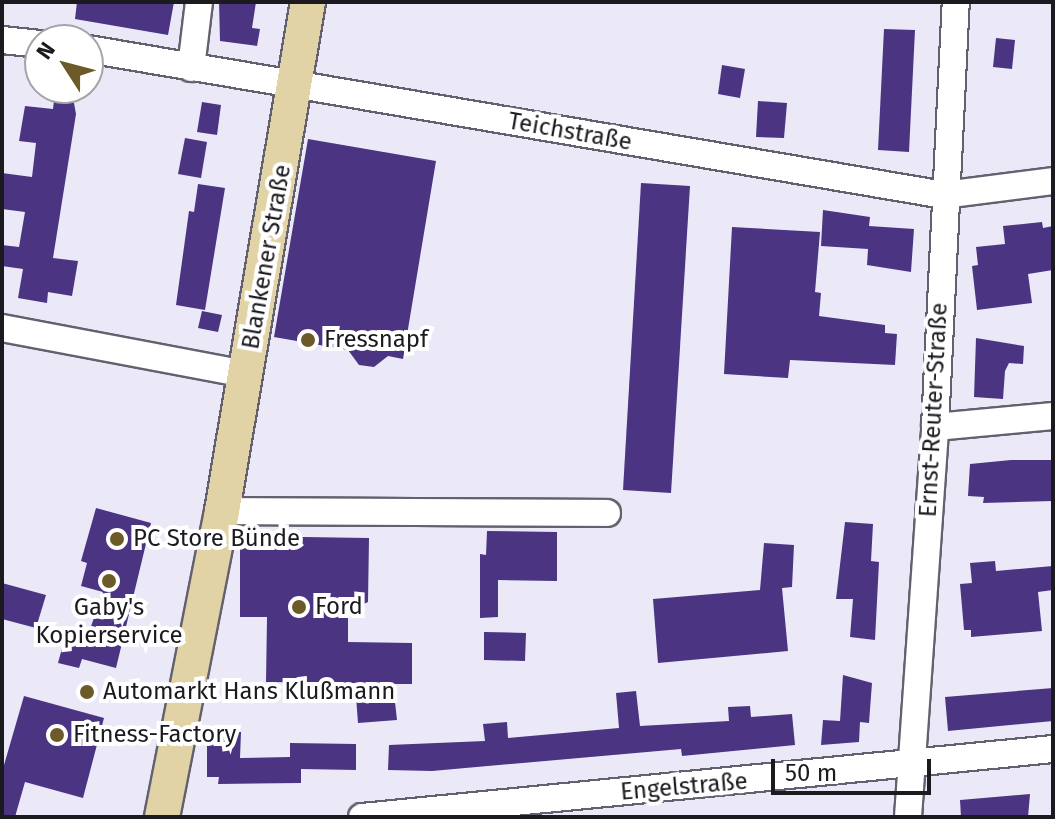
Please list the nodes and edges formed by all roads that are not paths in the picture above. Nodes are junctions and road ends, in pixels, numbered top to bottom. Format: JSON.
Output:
{"nodes":[{"id":1,"x":199,"y":2,"type":"edge"},
{"id":2,"x":308,"y":2,"type":"edge"},
{"id":3,"x":956,"y":2,"type":"edge"},
{"id":4,"x":2,"y":40,"type":"edge"},
{"id":5,"x":24,"y":42,"type":"edge"},
{"id":6,"x":104,"y":52,"type":"edge"},
{"id":7,"x":191,"y":68,"type":"junction"},
{"id":8,"x":296,"y":84,"type":"junction"},
{"id":9,"x":1053,"y":181,"type":"edge"},
{"id":10,"x":944,"y":195,"type":"junction"},
{"id":11,"x":2,"y":328,"type":"edge"},
{"id":12,"x":246,"y":374,"type":"junction"},
{"id":13,"x":1053,"y":416,"type":"edge"},
{"id":14,"x":935,"y":427,"type":"junction"},
{"id":15,"x":222,"y":511,"type":"junction"},
{"id":16,"x":607,"y":513,"type":"dead end"},
{"id":17,"x":1053,"y":749,"type":"edge"},
{"id":18,"x":911,"y":761,"type":"junction"},
{"id":19,"x":162,"y":817,"type":"edge"},
{"id":20,"x":362,"y":817,"type":"edge"},
{"id":21,"x":908,"y":817,"type":"edge"}],
"edges":[{"from":1,"to":7,"type":"street"},
{"from":2,"to":8,"type":"main road","name":"Blankener Straße"},
{"from":3,"to":10,"type":"street","name":"Ernst-Reuter-Straße"},
{"from":4,"to":5,"type":"street"},
{"from":6,"to":7,"type":"street","name":"Teichstraße"},
{"from":7,"to":8,"type":"street","name":"Teichstraße"},
{"from":8,"to":10,"type":"street","name":"Teichstraße"},
{"from":8,"to":12,"type":"main road","name":"Blankener Straße"},
{"from":9,"to":10,"type":"street","name":"Teichstraße"},
{"from":10,"to":14,"type":"street","name":"Ernst-Reuter-Straße"},
{"from":11,"to":12,"type":"street"},
{"from":12,"to":15,"type":"main road","name":"Blankener Straße"},
{"from":13,"to":14,"type":"street"},
{"from":14,"to":18,"type":"street","name":"Ernst-Reuter-Straße"},
{"from":15,"to":16,"type":"street"},
{"from":15,"to":19,"type":"main road","name":"Blankener Straße"},
{"from":17,"to":18,"type":"street","name":"Engelstraße"},
{"from":18,"to":20,"type":"street","name":"Engelstraße"},
{"from":18,"to":21,"type":"street","name":"Ernst-Reuter-Straße"}]}
